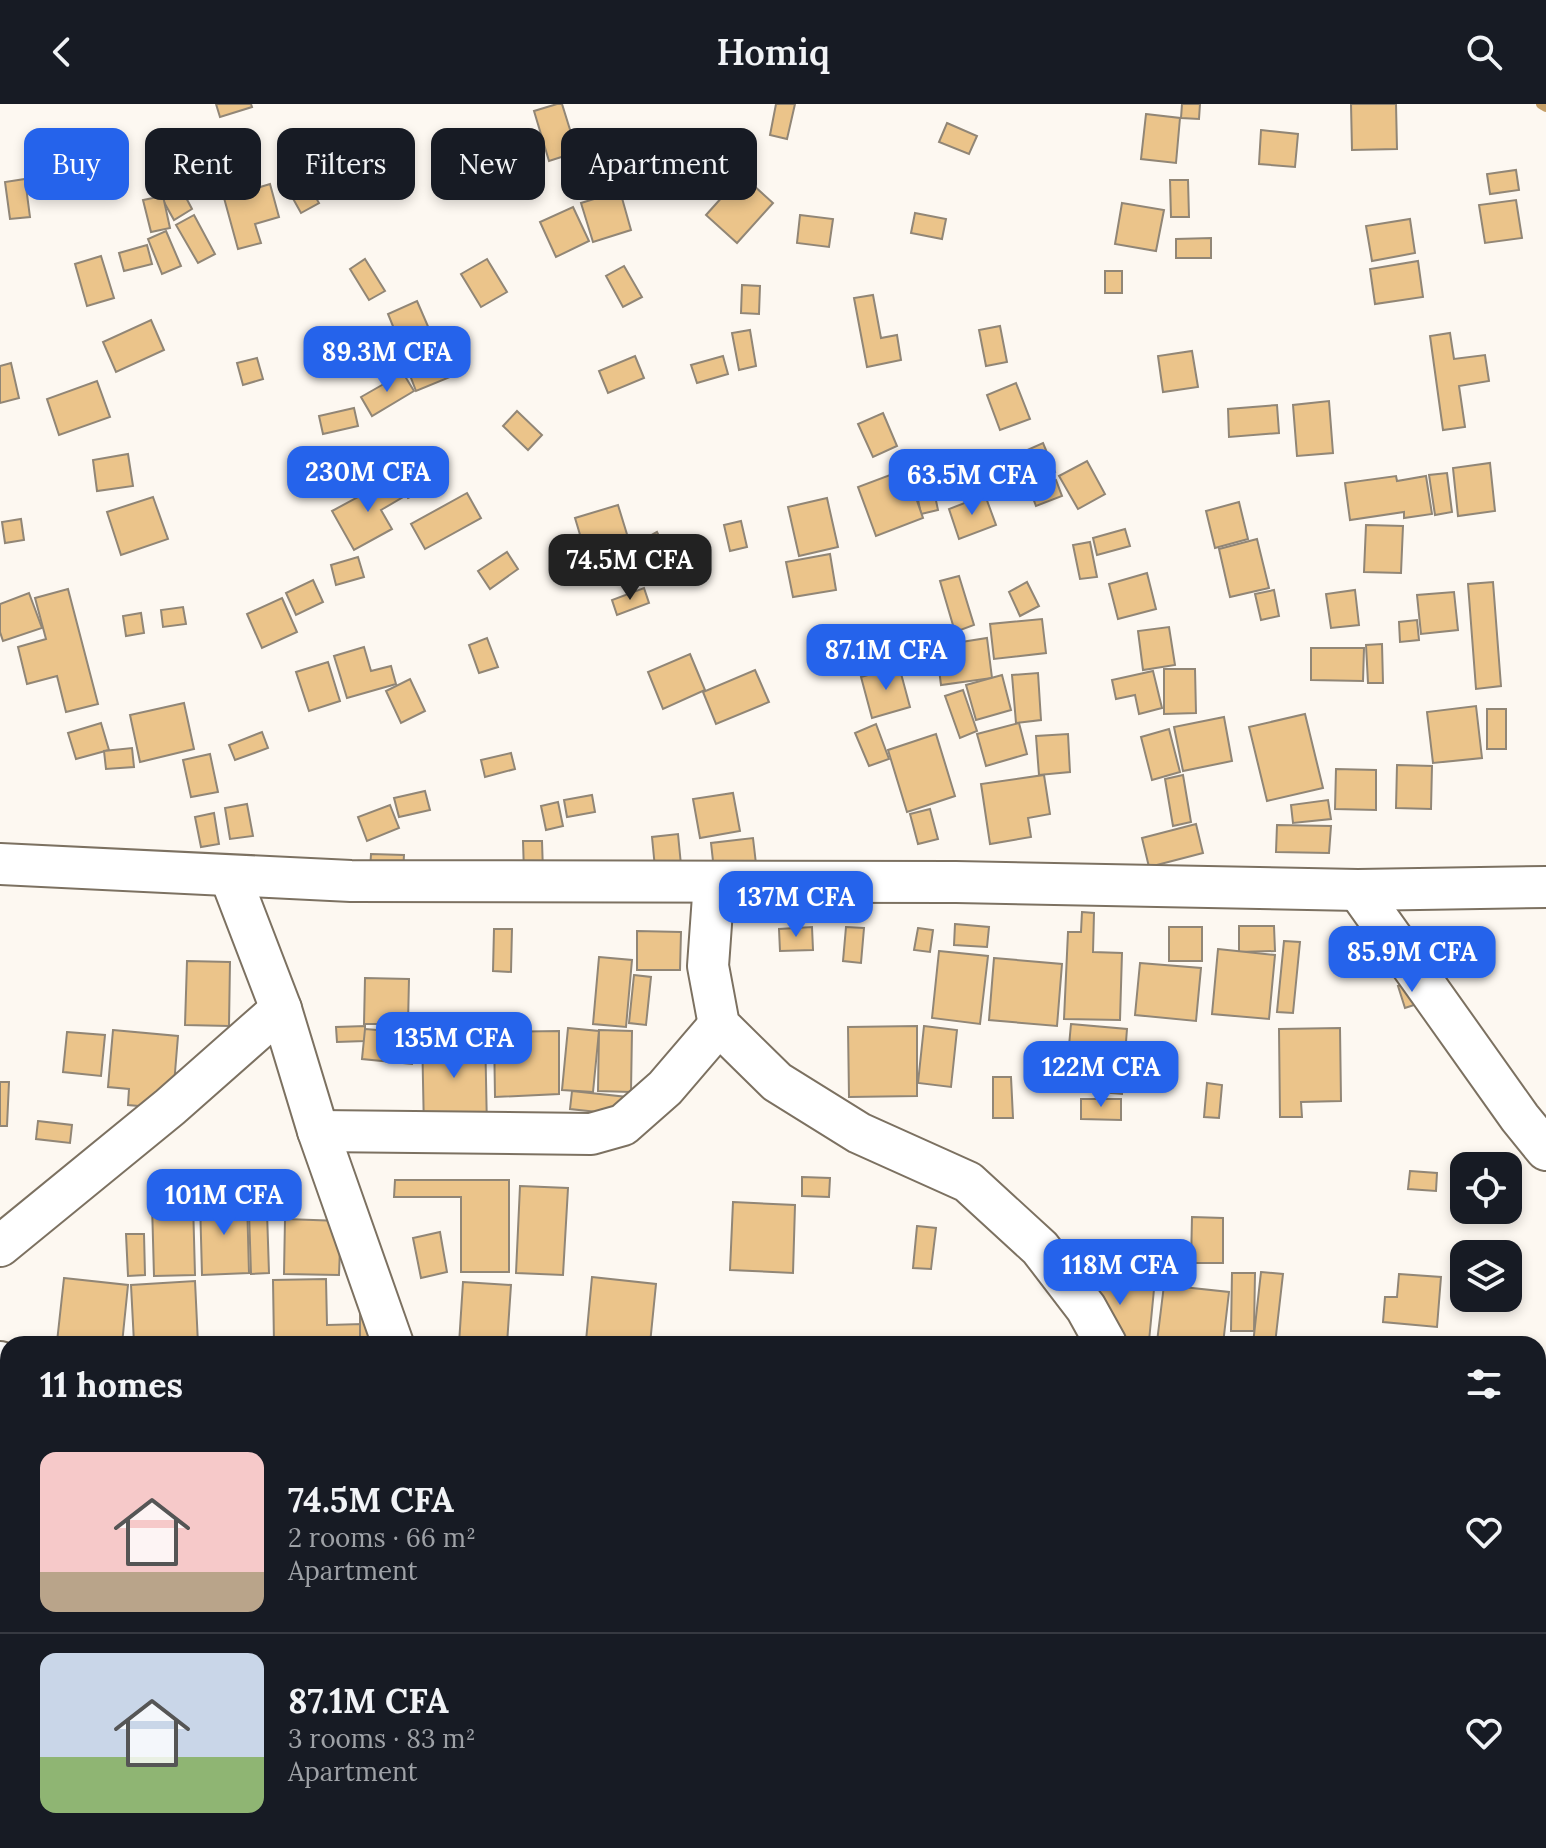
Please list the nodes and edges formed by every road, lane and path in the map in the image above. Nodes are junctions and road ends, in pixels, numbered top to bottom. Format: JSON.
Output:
{"nodes":[{"id":1,"x":0,"y":864,"type":"edge"},
{"id":2,"x":230,"y":876,"type":"junction"},
{"id":3,"x":714,"y":882,"type":"junction"},
{"id":4,"x":1546,"y":887,"type":"edge"},
{"id":5,"x":1358,"y":890,"type":"junction"},
{"id":6,"x":281,"y":1009,"type":"junction"},
{"id":7,"x":719,"y":1025,"type":"junction"},
{"id":8,"x":318,"y":1131,"type":"junction"},
{"id":9,"x":1546,"y":1150,"type":"edge"},
{"id":10,"x":0,"y":1246,"type":"edge"},
{"id":11,"x":390,"y":1336,"type":"edge"},
{"id":12,"x":1102,"y":1336,"type":"edge"}],
"edges":[{"from":1,"to":2,"type":"street"},
{"from":2,"to":3,"type":"street"},
{"from":2,"to":6,"type":"street"},
{"from":3,"to":5,"type":"street"},
{"from":3,"to":7,"type":"street"},
{"from":4,"to":5,"type":"street"},
{"from":5,"to":9,"type":"street"},
{"from":6,"to":8,"type":"street"},
{"from":6,"to":10,"type":"street"},
{"from":7,"to":8,"type":"street"},
{"from":7,"to":12,"type":"street"},
{"from":8,"to":11,"type":"street"}]}
